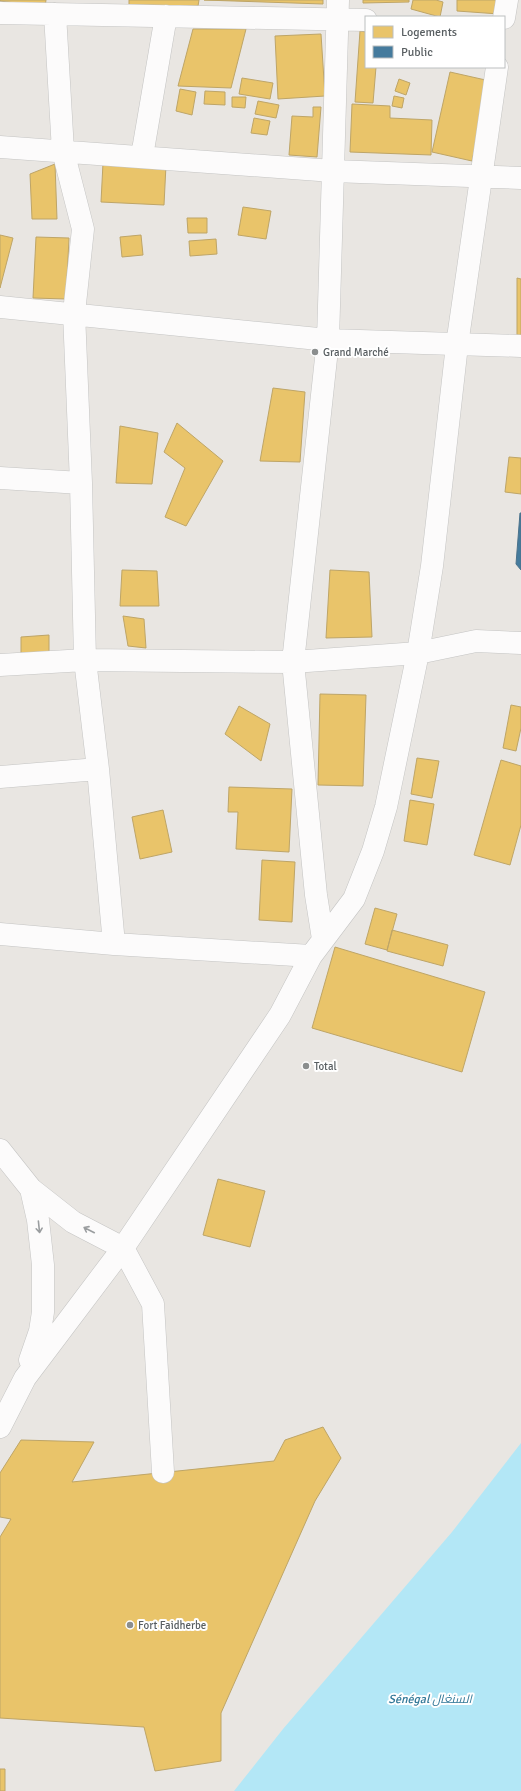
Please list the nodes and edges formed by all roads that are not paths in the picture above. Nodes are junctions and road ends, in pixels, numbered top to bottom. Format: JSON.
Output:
{"nodes":[{"id":1,"x":507,"y":0,"type":"edge"},
{"id":2,"x":338,"y":10,"type":"edge"},
{"id":3,"x":0,"y":13,"type":"edge"},
{"id":4,"x":55,"y":14,"type":"junction"},
{"id":5,"x":166,"y":16,"type":"junction"},
{"id":6,"x":504,"y":16,"type":"edge"},
{"id":7,"x":365,"y":20,"type":"edge"},
{"id":8,"x":505,"y":22,"type":"edge"},
{"id":9,"x":521,"y":23,"type":"edge"},
{"id":10,"x":497,"y":68,"type":"edge"},
{"id":11,"x":0,"y":147,"type":"edge"},
{"id":12,"x":63,"y":151,"type":"junction"},
{"id":13,"x":142,"y":156,"type":"junction"},
{"id":14,"x":333,"y":171,"type":"junction"},
{"id":15,"x":481,"y":178,"type":"junction"},
{"id":16,"x":521,"y":178,"type":"edge"},
{"id":17,"x":0,"y":307,"type":"edge"},
{"id":18,"x":74,"y":313,"type":"junction"},
{"id":19,"x":328,"y":340,"type":"junction"},
{"id":20,"x":457,"y":345,"type":"junction"},
{"id":21,"x":521,"y":346,"type":"edge"},
{"id":22,"x":0,"y":478,"type":"edge"},
{"id":23,"x":81,"y":483,"type":"junction"},
{"id":24,"x":521,"y":643,"type":"edge"},
{"id":25,"x":418,"y":654,"type":"junction"},
{"id":26,"x":86,"y":660,"type":"junction"},
{"id":27,"x":293,"y":662,"type":"junction"},
{"id":28,"x":0,"y":665,"type":"edge"},
{"id":29,"x":98,"y":769,"type":"junction"},
{"id":30,"x":0,"y":777,"type":"edge"},
{"id":31,"x":0,"y":934,"type":"edge"},
{"id":32,"x":114,"y":944,"type":"junction"},
{"id":33,"x":317,"y":948,"type":"junction"},
{"id":34,"x":4,"y":1163,"type":"edge"},
{"id":35,"x":31,"y":1189,"type":"junction"},
{"id":36,"x":123,"y":1248,"type":"junction"},
{"id":37,"x":25,"y":1378,"type":"junction"},
{"id":38,"x":0,"y":1427,"type":"edge"},
{"id":39,"x":162,"y":1472,"type":"dead end"}],
"edges":[{"from":1,"to":6,"type":"street"},
{"from":2,"to":5,"type":"street"},
{"from":2,"to":7,"type":"street"},
{"from":2,"to":14,"type":"street"},
{"from":3,"to":4,"type":"street"},
{"from":4,"to":5,"type":"street"},
{"from":4,"to":12,"type":"street"},
{"from":5,"to":13,"type":"street"},
{"from":8,"to":9,"type":"street"},
{"from":10,"to":15,"type":"street"},
{"from":11,"to":12,"type":"street"},
{"from":12,"to":13,"type":"street"},
{"from":12,"to":18,"type":"street"},
{"from":13,"to":14,"type":"street"},
{"from":14,"to":15,"type":"street"},
{"from":14,"to":19,"type":"street"},
{"from":15,"to":16,"type":"street"},
{"from":15,"to":20,"type":"street"},
{"from":17,"to":18,"type":"street"},
{"from":18,"to":19,"type":"street"},
{"from":18,"to":23,"type":"street"},
{"from":19,"to":20,"type":"street"},
{"from":19,"to":27,"type":"street"},
{"from":20,"to":21,"type":"street"},
{"from":20,"to":25,"type":"street"},
{"from":22,"to":23,"type":"street"},
{"from":23,"to":26,"type":"street"},
{"from":24,"to":25,"type":"street"},
{"from":25,"to":27,"type":"street"},
{"from":25,"to":33,"type":"street"},
{"from":26,"to":27,"type":"street"},
{"from":26,"to":28,"type":"street"},
{"from":26,"to":29,"type":"street"},
{"from":27,"to":33,"type":"street"},
{"from":29,"to":30,"type":"street"},
{"from":29,"to":32,"type":"street"},
{"from":31,"to":32,"type":"street"},
{"from":32,"to":33,"type":"street"},
{"from":33,"to":36,"type":"street"},
{"from":34,"to":35,"type":"street"},
{"from":36,"to":35,"type":"street","one_way":true},
{"from":35,"to":37,"type":"street","one_way":true},
{"from":36,"to":37,"type":"street"},
{"from":36,"to":39,"type":"street"},
{"from":37,"to":38,"type":"street"}]}
